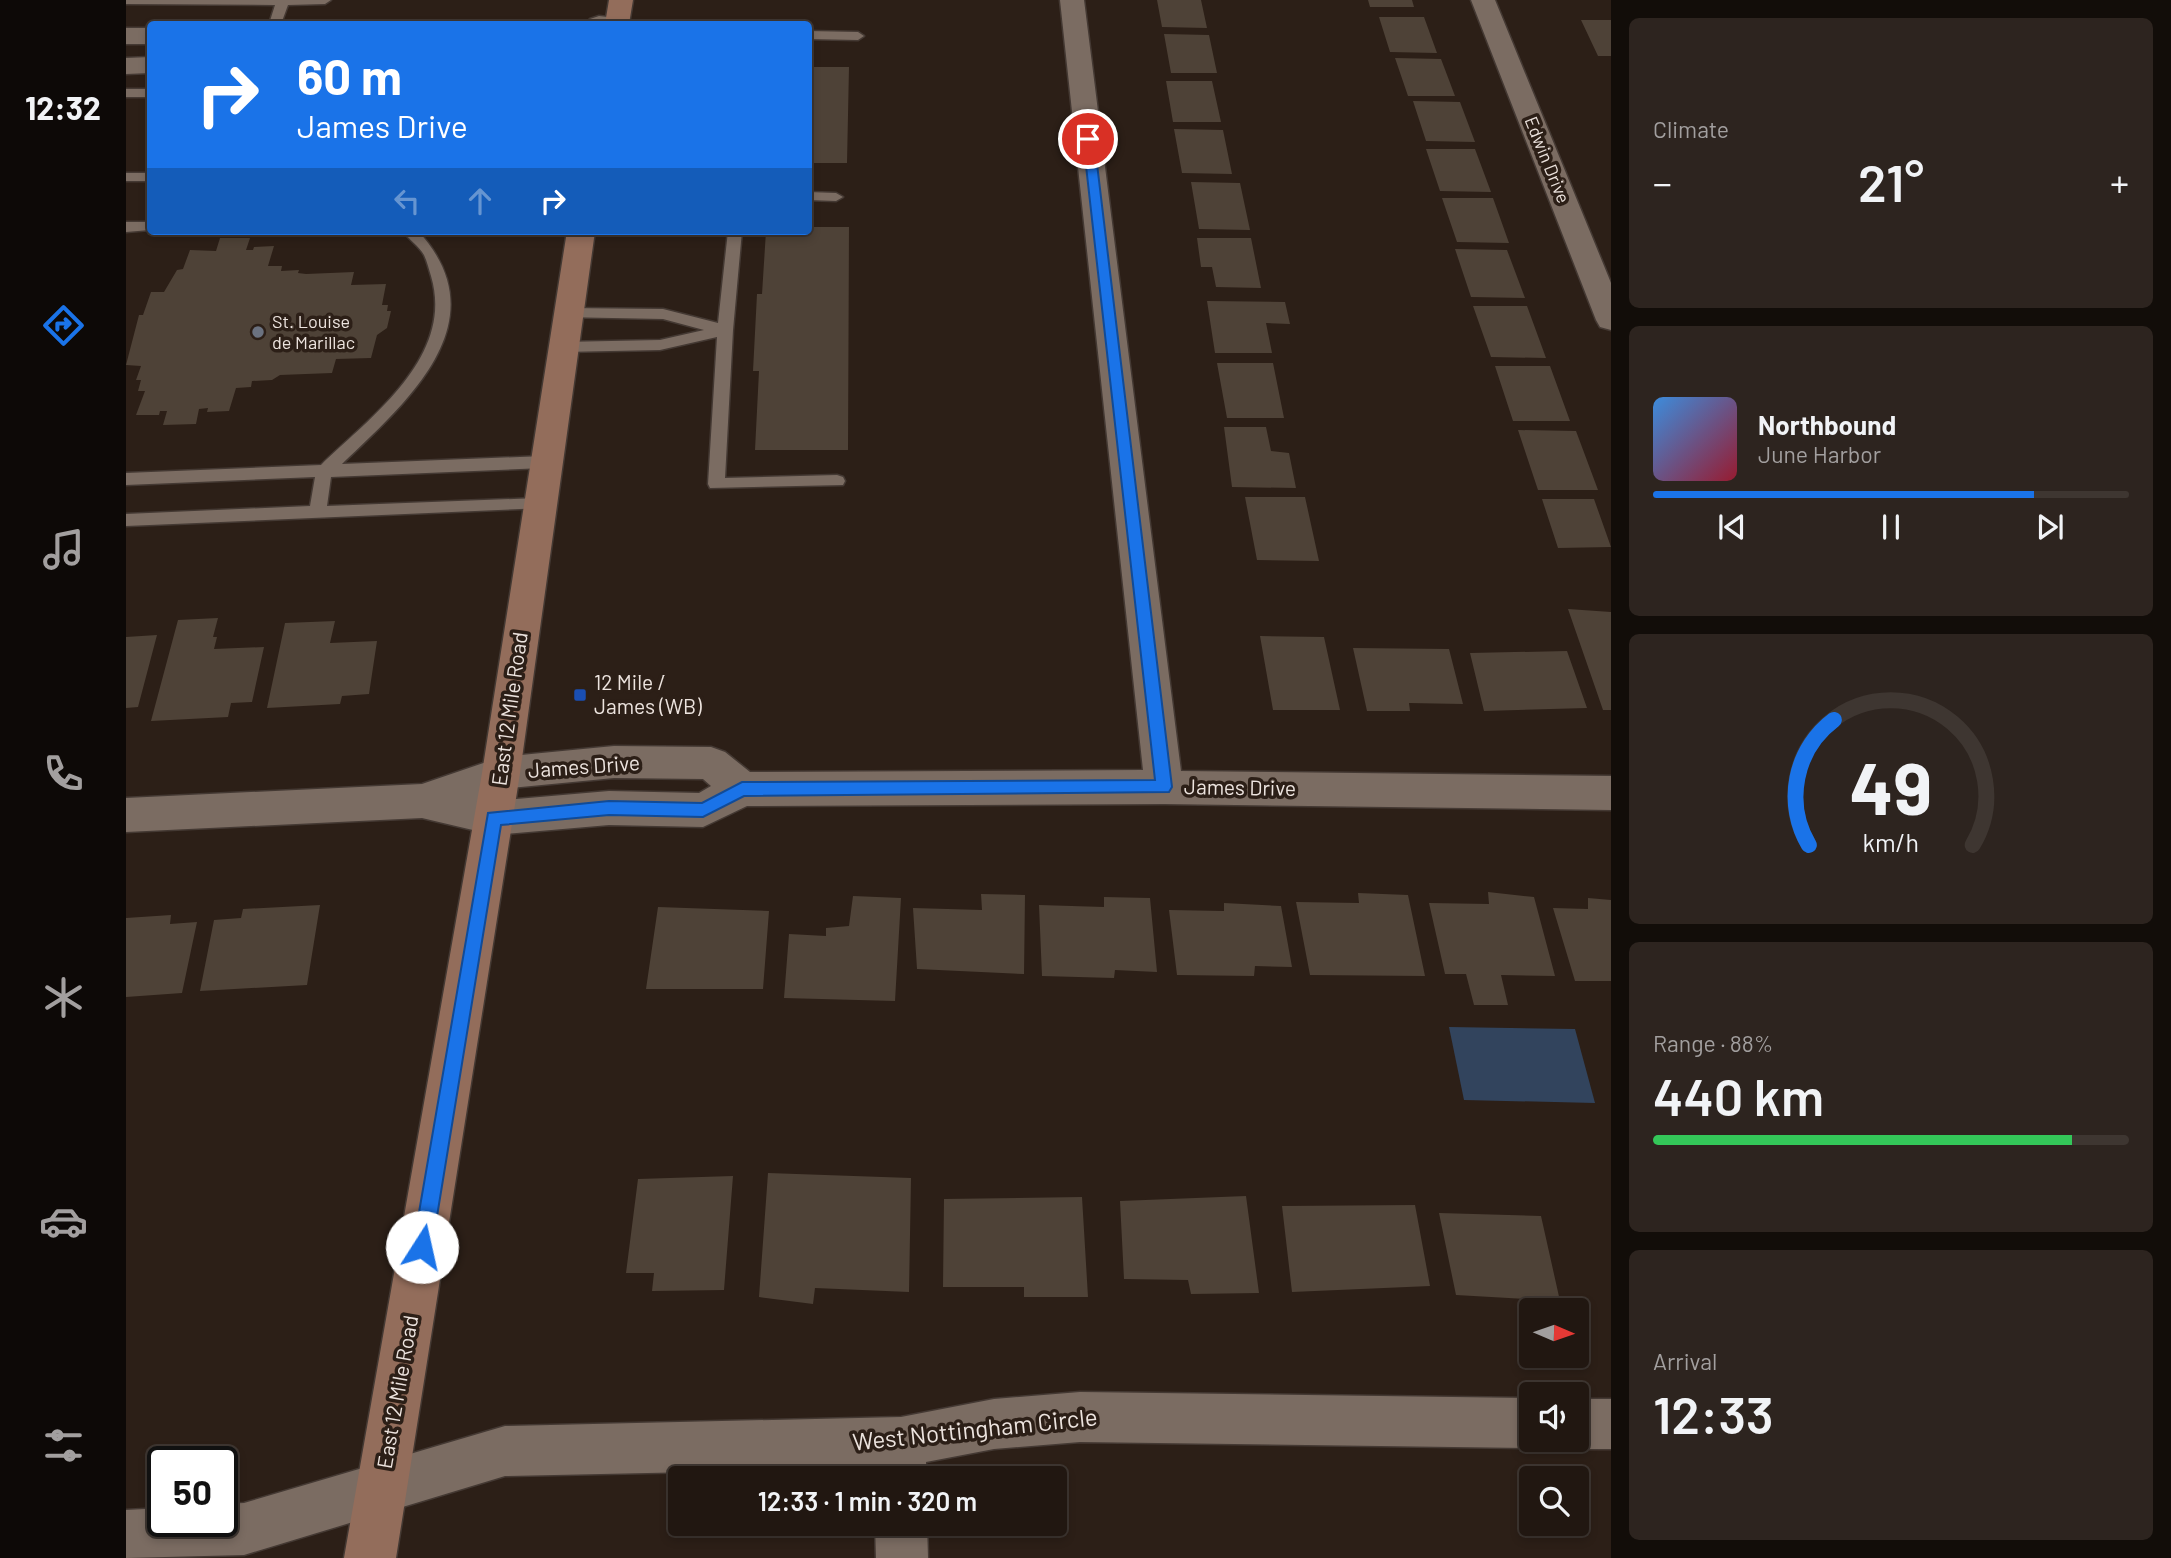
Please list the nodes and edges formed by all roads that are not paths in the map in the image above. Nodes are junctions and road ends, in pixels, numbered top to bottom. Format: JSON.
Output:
{"nodes":[{"id":1,"x":126,"y":0,"type":"edge"},
{"id":2,"x":326,"y":0,"type":"edge"},
{"id":3,"x":621,"y":0,"type":"edge"},
{"id":4,"x":1072,"y":0,"type":"edge"},
{"id":5,"x":1483,"y":0,"type":"edge"},
{"id":6,"x":283,"y":1,"type":"edge"},
{"id":7,"x":276,"y":21,"type":"edge"},
{"id":8,"x":618,"y":21,"type":"edge"},
{"id":9,"x":812,"y":35,"type":"edge"},
{"id":10,"x":147,"y":36,"type":"edge"},
{"id":11,"x":858,"y":36,"type":"dead end"},
{"id":12,"x":126,"y":37,"type":"edge"},
{"id":13,"x":147,"y":65,"type":"edge"},
{"id":14,"x":126,"y":66,"type":"edge"},
{"id":15,"x":130,"y":93,"type":"edge"},
{"id":16,"x":126,"y":112,"type":"edge"},
{"id":17,"x":126,"y":177,"type":"edge"},
{"id":18,"x":147,"y":177,"type":"edge"},
{"id":19,"x":812,"y":196,"type":"edge"},
{"id":20,"x":836,"y":197,"type":"dead end"},
{"id":21,"x":147,"y":226,"type":"edge"},
{"id":22,"x":126,"y":227,"type":"edge"},
{"id":23,"x":414,"y":235,"type":"edge"},
{"id":24,"x":580,"y":235,"type":"edge"},
{"id":25,"x":735,"y":235,"type":"edge"},
{"id":26,"x":1611,"y":320,"type":"edge"},
{"id":27,"x":564,"y":330,"type":"junction"},
{"id":28,"x":725,"y":330,"type":"junction"},
{"id":29,"x":544,"y":462,"type":"junction"},
{"id":30,"x":324,"y":472,"type":"junction"},
{"id":31,"x":126,"y":479,"type":"edge"},
{"id":32,"x":837,"y":481,"type":"dead end"},
{"id":33,"x":538,"y":504,"type":"junction"},
{"id":34,"x":317,"y":513,"type":"junction"},
{"id":35,"x":126,"y":520,"type":"edge"},
{"id":36,"x":501,"y":773,"type":"junction"},
{"id":37,"x":1164,"y":787,"type":"junction"},
{"id":38,"x":742,"y":789,"type":"junction"},
{"id":39,"x":1611,"y":793,"type":"edge"},
{"id":40,"x":422,"y":801,"type":"junction"},
{"id":41,"x":126,"y":815,"type":"edge"},
{"id":42,"x":494,"y":818,"type":"junction"},
{"id":43,"x":1519,"y":1423,"type":"edge"},
{"id":44,"x":1589,"y":1424,"type":"edge"},
{"id":45,"x":1611,"y":1424,"type":"edge"},
{"id":46,"x":901,"y":1460,"type":"edge"},
{"id":47,"x":382,"y":1487,"type":"junction"},
{"id":48,"x":126,"y":1536,"type":"edge"},
{"id":49,"x":901,"y":1536,"type":"edge"},
{"id":50,"x":370,"y":1558,"type":"edge"},
{"id":51,"x":902,"y":1558,"type":"edge"}],
"edges":[{"from":1,"to":6,"type":"lane"},
{"from":2,"to":6,"type":"lane"},
{"from":3,"to":8,"type":"main road"},
{"from":4,"to":37,"type":"street"},
{"from":5,"to":26,"type":"street","name":"Edwin Drive"},
{"from":6,"to":7,"type":"lane"},
{"from":9,"to":11,"type":"lane"},
{"from":10,"to":12,"type":"street"},
{"from":13,"to":14,"type":"street"},
{"from":15,"to":16,"type":"lane"},
{"from":17,"to":18,"type":"lane"},
{"from":19,"to":20,"type":"lane"},
{"from":21,"to":22,"type":"lane"},
{"from":23,"to":30,"type":"lane"},
{"from":24,"to":27,"type":"main road","name":"East 12 Mile Road"},
{"from":25,"to":28,"type":"lane"},
{"from":27,"to":28,"type":"lane"},
{"from":27,"to":28,"type":"lane"},
{"from":27,"to":29,"type":"main road","name":"East 12 Mile Road"},
{"from":28,"to":32,"type":"lane"},
{"from":29,"to":30,"type":"lane"},
{"from":29,"to":33,"type":"main road","name":"East 12 Mile Road"},
{"from":30,"to":31,"type":"lane"},
{"from":30,"to":34,"type":"lane"},
{"from":33,"to":34,"type":"lane"},
{"from":33,"to":36,"type":"main road","name":"East 12 Mile Road"},
{"from":34,"to":35,"type":"lane"},
{"from":36,"to":38,"type":"street","name":"James Drive"},
{"from":36,"to":40,"type":"street","name":"James Drive"},
{"from":36,"to":42,"type":"main road","name":"East 12 Mile Road"},
{"from":37,"to":38,"type":"street","name":"James Drive"},
{"from":37,"to":39,"type":"street","name":"James Drive"},
{"from":38,"to":42,"type":"street","name":"James Drive"},
{"from":40,"to":41,"type":"street","name":"James Drive"},
{"from":40,"to":42,"type":"street","name":"James Drive"},
{"from":42,"to":47,"type":"main road","name":"East 12 Mile Road"},
{"from":43,"to":46,"type":"street","name":"West Nottingham Circle"},
{"from":44,"to":45,"type":"street"},
{"from":46,"to":47,"type":"street","name":"West Nottingham Circle"},
{"from":47,"to":48,"type":"street","name":"West Nottingham Circle"},
{"from":47,"to":50,"type":"main road","name":"East 12 Mile Road"},
{"from":49,"to":51,"type":"street"}]}
